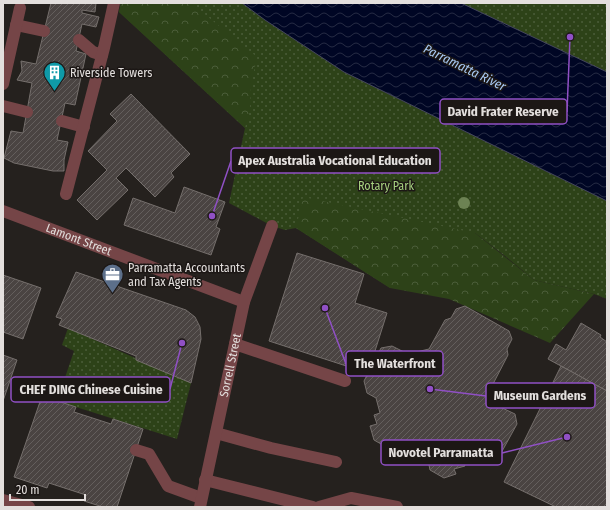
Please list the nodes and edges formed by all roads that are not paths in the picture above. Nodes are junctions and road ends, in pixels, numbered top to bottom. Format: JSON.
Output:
{"nodes":[{"id":1,"x":114,"y":3,"type":"edge"},
{"id":2,"x":20,"y":8,"type":"dead end"},
{"id":3,"x":16,"y":25,"type":"junction"},
{"id":4,"x":44,"y":31,"type":"dead end"},
{"id":5,"x":79,"y":40,"type":"dead end"},
{"id":6,"x":102,"y":55,"type":"junction"},
{"id":7,"x":3,"y":84,"type":"edge"},
{"id":8,"x":3,"y":106,"type":"edge"},
{"id":9,"x":27,"y":112,"type":"dead end"},
{"id":10,"x":62,"y":121,"type":"dead end"},
{"id":11,"x":84,"y":127,"type":"junction"},
{"id":12,"x":66,"y":194,"type":"dead end"},
{"id":13,"x":3,"y":211,"type":"edge"},
{"id":14,"x":272,"y":226,"type":"dead end"},
{"id":15,"x":244,"y":302,"type":"junction"},
{"id":16,"x":235,"y":344,"type":"junction"},
{"id":17,"x":345,"y":381,"type":"dead end"},
{"id":18,"x":216,"y":433,"type":"junction"},
{"id":19,"x":136,"y":450,"type":"dead end"},
{"id":20,"x":336,"y":462,"type":"dead end"},
{"id":21,"x":205,"y":480,"type":"junction"},
{"id":22,"x":3,"y":500,"type":"edge"},
{"id":23,"x":200,"y":502,"type":"edge"},
{"id":24,"x":29,"y":507,"type":"edge"},
{"id":25,"x":313,"y":507,"type":"edge"},
{"id":26,"x":319,"y":507,"type":"edge"},
{"id":27,"x":397,"y":507,"type":"edge"}],
"edges":[{"from":1,"to":6,"type":"street"},
{"from":2,"to":3,"type":"street"},
{"from":3,"to":4,"type":"street"},
{"from":3,"to":7,"type":"street"},
{"from":5,"to":6,"type":"street"},
{"from":6,"to":11,"type":"street"},
{"from":8,"to":9,"type":"street"},
{"from":10,"to":11,"type":"street"},
{"from":11,"to":12,"type":"street"},
{"from":13,"to":15,"type":"street","name":"Lamont Street"},
{"from":14,"to":15,"type":"street","name":"Sorrell Street"},
{"from":15,"to":16,"type":"street","name":"Sorrell Street"},
{"from":16,"to":17,"type":"street"},
{"from":16,"to":18,"type":"street","name":"Sorrell Street"},
{"from":18,"to":20,"type":"street"},
{"from":18,"to":21,"type":"street","name":"Sorrell Street"},
{"from":19,"to":23,"type":"street"},
{"from":21,"to":23,"type":"street","name":"Sorrell Street"},
{"from":21,"to":25,"type":"street"},
{"from":22,"to":24,"type":"street"},
{"from":26,"to":27,"type":"street"}]}
